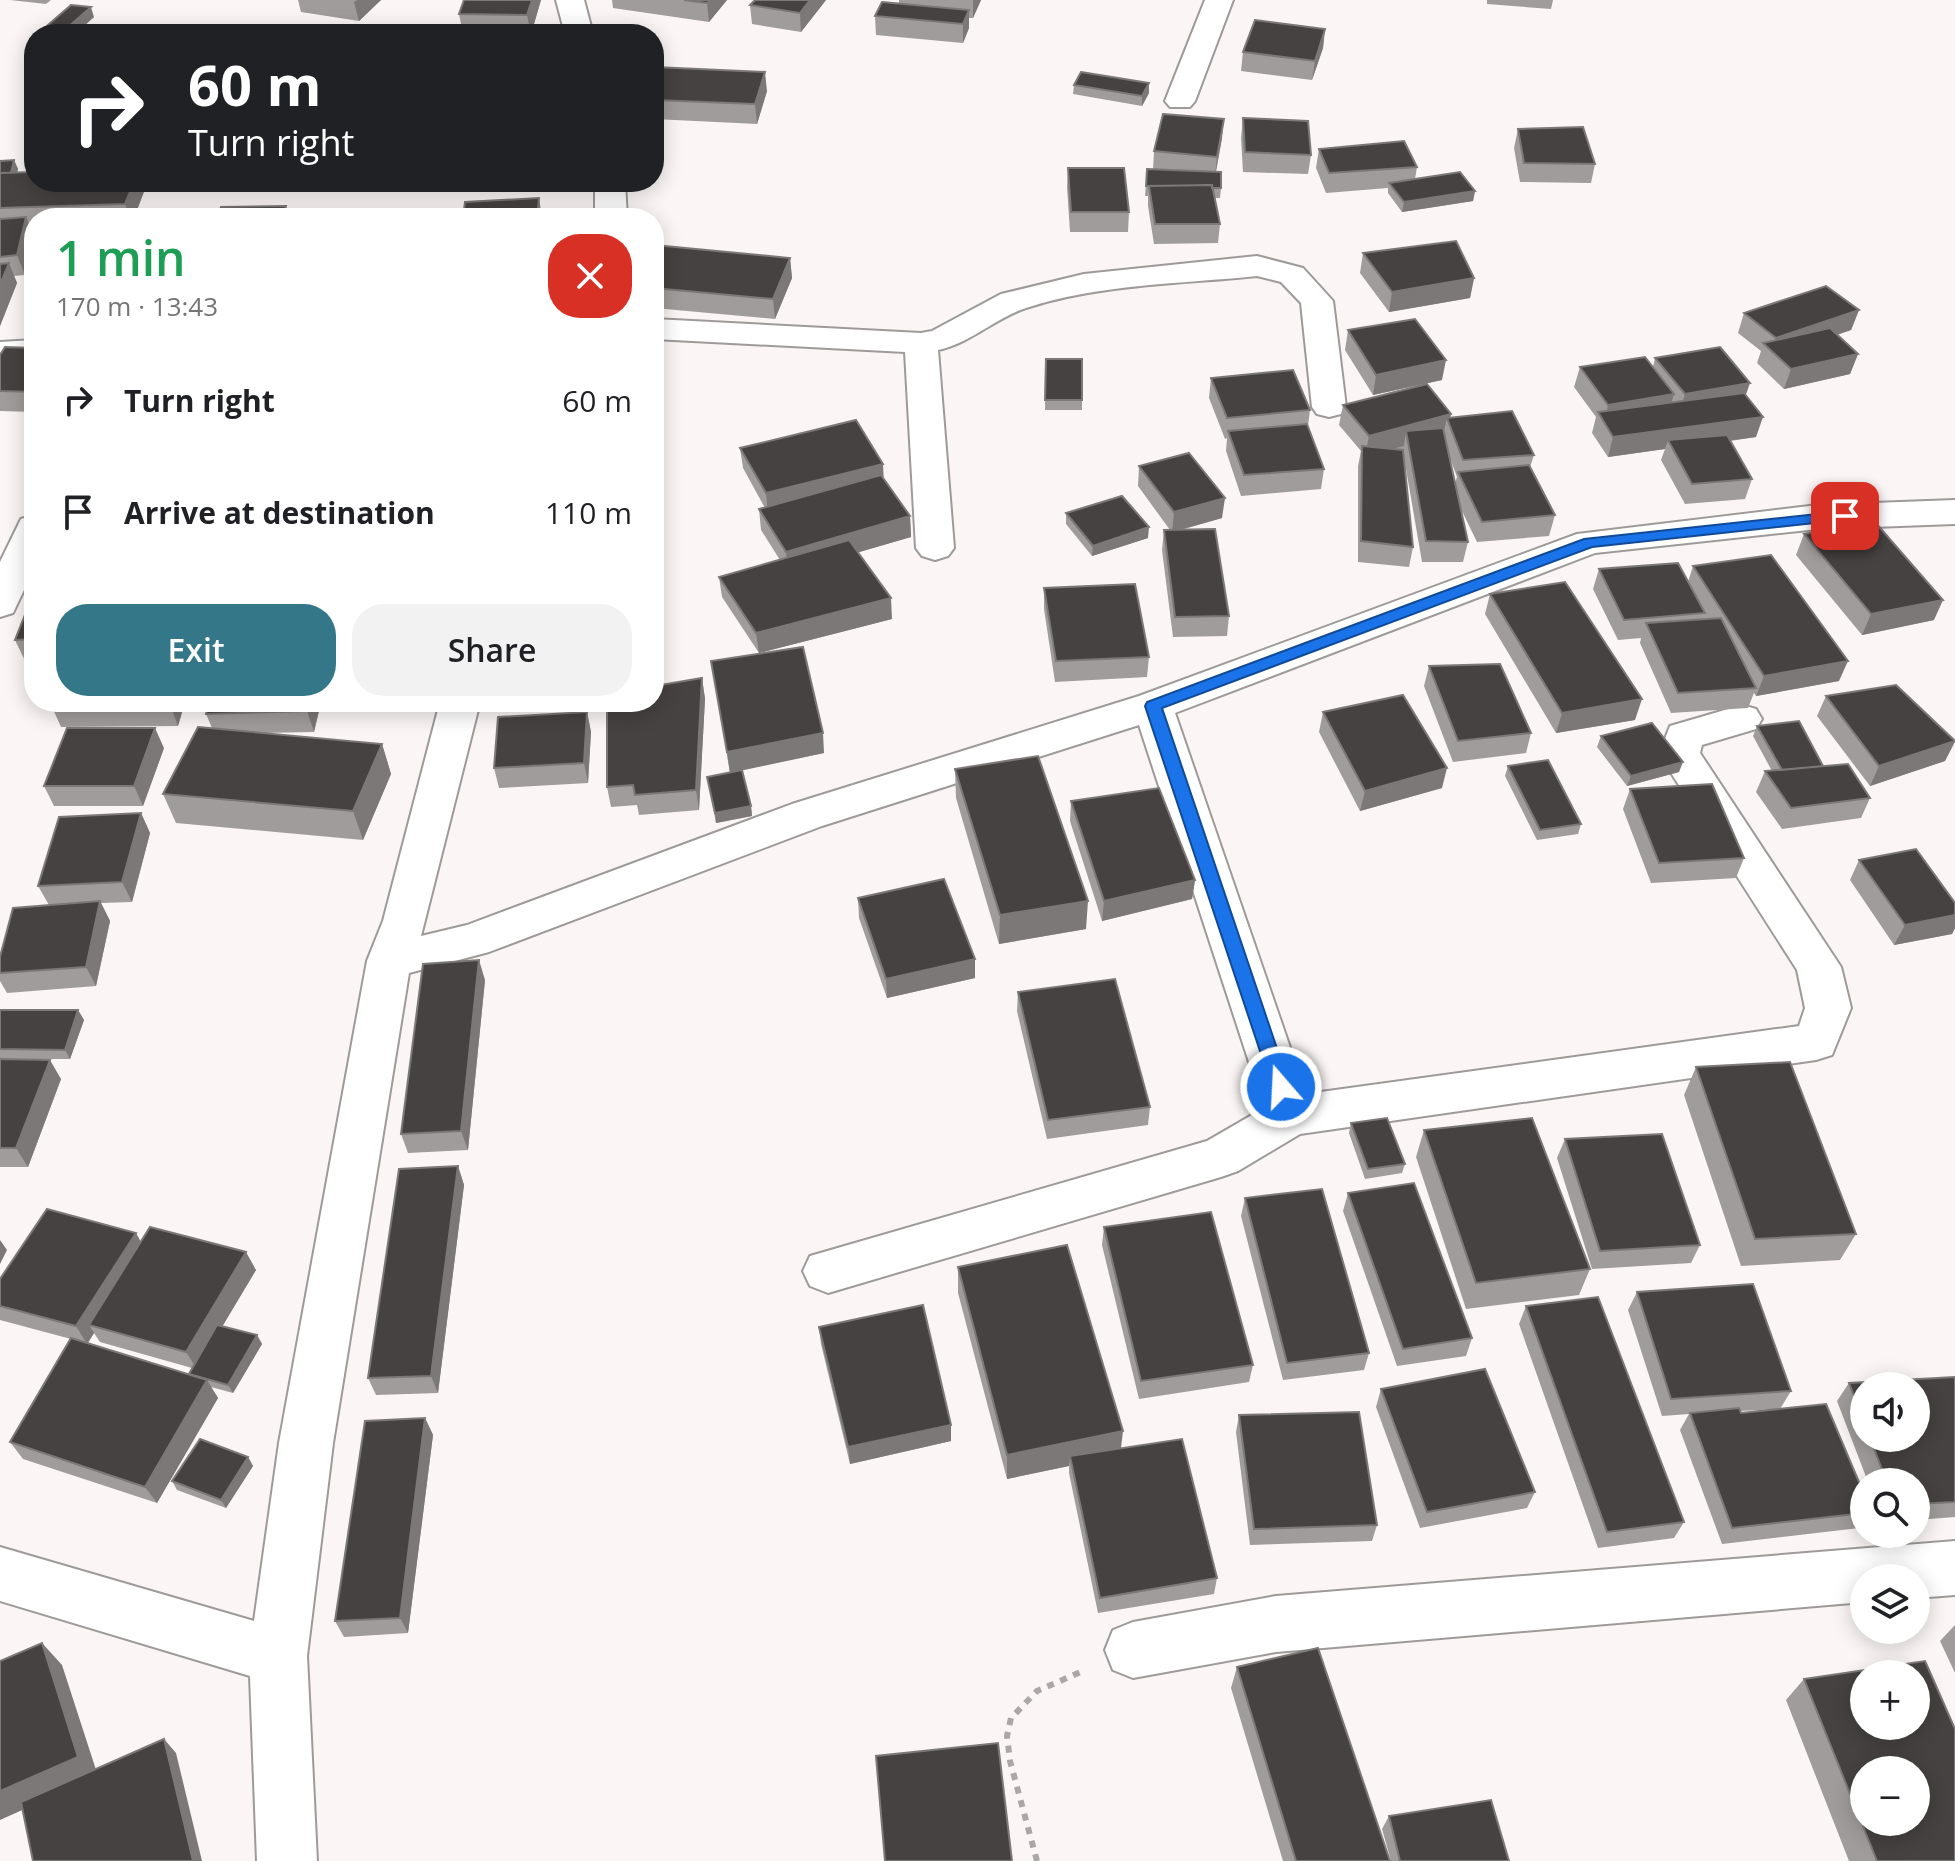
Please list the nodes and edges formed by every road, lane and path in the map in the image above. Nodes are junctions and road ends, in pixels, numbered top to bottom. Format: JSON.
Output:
{"nodes":[{"id":1,"x":570,"y":0,"type":"edge"},
{"id":2,"x":1219,"y":0,"type":"edge"},
{"id":3,"x":576,"y":24,"type":"edge"},
{"id":4,"x":1180,"y":101,"type":"dead end"},
{"id":5,"x":664,"y":330,"type":"edge"},
{"id":6,"x":921,"y":343,"type":"junction"},
{"id":7,"x":24,"y":351,"type":"edge"},
{"id":8,"x":0,"y":352,"type":"edge"},
{"id":9,"x":1329,"y":407,"type":"dead end"},
{"id":10,"x":1955,"y":512,"type":"edge"},
{"id":11,"x":935,"y":548,"type":"dead end"},
{"id":12,"x":24,"y":550,"type":"edge"},
{"id":13,"x":0,"y":604,"type":"edge"},
{"id":14,"x":1153,"y":706,"type":"junction"},
{"id":15,"x":457,"y":712,"type":"edge"},
{"id":16,"x":1742,"y":719,"type":"dead end"},
{"id":17,"x":389,"y":961,"type":"junction"},
{"id":18,"x":1290,"y":1116,"type":"junction"},
{"id":19,"x":828,"y":1271,"type":"dead end"},
{"id":20,"x":1955,"y":1568,"type":"edge"},
{"id":21,"x":0,"y":1574,"type":"edge"},
{"id":22,"x":1133,"y":1650,"type":"joint"},
{"id":23,"x":278,"y":1656,"type":"junction"},
{"id":24,"x":287,"y":1861,"type":"edge"},
{"id":25,"x":1037,"y":1861,"type":"edge"}],
"edges":[{"from":1,"to":3,"type":"street"},
{"from":2,"to":4,"type":"street"},
{"from":5,"to":6,"type":"street"},
{"from":6,"to":9,"type":"street"},
{"from":6,"to":11,"type":"street"},
{"from":7,"to":8,"type":"street"},
{"from":10,"to":14,"type":"street"},
{"from":12,"to":13,"type":"street"},
{"from":14,"to":17,"type":"street"},
{"from":14,"to":18,"type":"street"},
{"from":15,"to":17,"type":"street"},
{"from":16,"to":18,"type":"street"},
{"from":17,"to":23,"type":"street"},
{"from":18,"to":19,"type":"street"},
{"from":20,"to":22,"type":"street"},
{"from":21,"to":23,"type":"street"},
{"from":22,"to":25,"type":"path"},
{"from":23,"to":24,"type":"street"}]}
